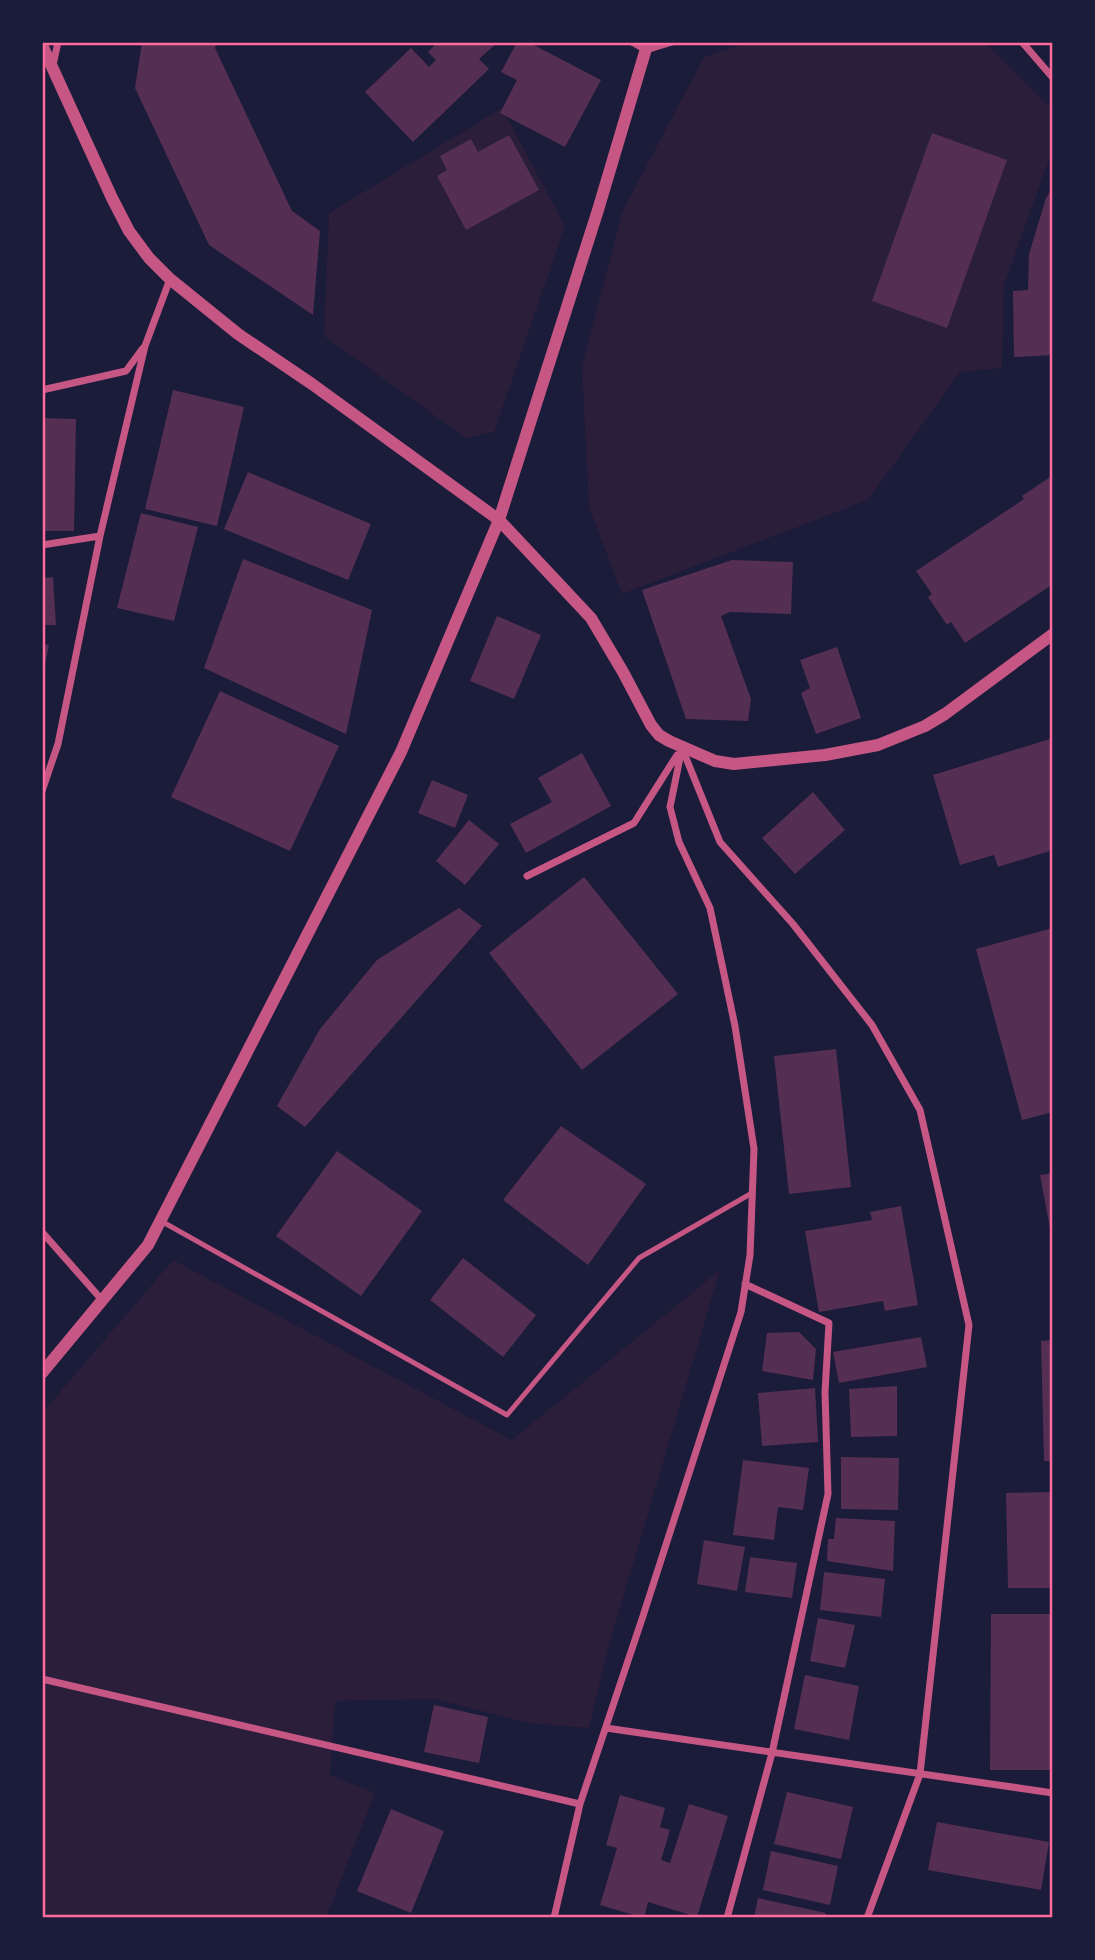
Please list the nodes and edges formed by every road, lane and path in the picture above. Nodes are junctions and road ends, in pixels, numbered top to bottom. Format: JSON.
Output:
{"nodes":[{"id":1,"x":58,"y":42,"type":"edge"},
{"id":2,"x":632,"y":42,"type":"edge"},
{"id":3,"x":672,"y":42,"type":"edge"},
{"id":4,"x":1022,"y":42,"type":"edge"},
{"id":5,"x":42,"y":45,"type":"edge"},
{"id":6,"x":647,"y":46,"type":"edge"},
{"id":7,"x":52,"y":67,"type":"junction"},
{"id":8,"x":1053,"y":78,"type":"edge"},
{"id":9,"x":170,"y":279,"type":"junction"},
{"id":10,"x":145,"y":346,"type":"junction"},
{"id":11,"x":42,"y":390,"type":"edge"},
{"id":12,"x":499,"y":520,"type":"junction"},
{"id":13,"x":100,"y":536,"type":"junction"},
{"id":14,"x":42,"y":545,"type":"edge"},
{"id":15,"x":1053,"y":634,"type":"edge"},
{"id":16,"x":682,"y":748,"type":"junction"},
{"id":17,"x":42,"y":791,"type":"edge"},
{"id":18,"x":527,"y":876,"type":"dead end"},
{"id":19,"x":753,"y":1193,"type":"junction"},
{"id":20,"x":160,"y":1221,"type":"junction"},
{"id":21,"x":42,"y":1232,"type":"edge"},
{"id":22,"x":745,"y":1284,"type":"junction"},
{"id":23,"x":102,"y":1300,"type":"junction"},
{"id":24,"x":42,"y":1373,"type":"edge"},
{"id":25,"x":42,"y":1679,"type":"edge"},
{"id":26,"x":606,"y":1728,"type":"junction"},
{"id":27,"x":772,"y":1753,"type":"junction"},
{"id":28,"x":920,"y":1774,"type":"junction"},
{"id":29,"x":1053,"y":1793,"type":"edge"},
{"id":30,"x":580,"y":1804,"type":"junction"},
{"id":31,"x":554,"y":1918,"type":"edge"},
{"id":32,"x":727,"y":1918,"type":"edge"},
{"id":33,"x":867,"y":1918,"type":"edge"}],
"edges":[{"from":1,"to":7,"type":"street"},
{"from":2,"to":6,"type":"street"},
{"from":3,"to":6,"type":"street"},
{"from":4,"to":8,"type":"street"},
{"from":5,"to":7,"type":"street"},
{"from":6,"to":12,"type":"street"},
{"from":7,"to":9,"type":"street"},
{"from":9,"to":10,"type":"street"},
{"from":9,"to":12,"type":"street"},
{"from":10,"to":11,"type":"street"},
{"from":10,"to":13,"type":"street"},
{"from":12,"to":16,"type":"street"},
{"from":12,"to":20,"type":"street"},
{"from":13,"to":14,"type":"street"},
{"from":13,"to":17,"type":"street"},
{"from":15,"to":16,"type":"street"},
{"from":16,"to":18,"type":"street"},
{"from":16,"to":19,"type":"street"},
{"from":16,"to":28,"type":"street"},
{"from":19,"to":20,"type":"lane"},
{"from":19,"to":22,"type":"street"},
{"from":20,"to":23,"type":"street"},
{"from":21,"to":23,"type":"street"},
{"from":22,"to":26,"type":"street"},
{"from":22,"to":27,"type":"street"},
{"from":23,"to":24,"type":"street"},
{"from":25,"to":30,"type":"street"},
{"from":26,"to":27,"type":"street"},
{"from":26,"to":30,"type":"street"},
{"from":27,"to":28,"type":"street"},
{"from":27,"to":32,"type":"street"},
{"from":28,"to":29,"type":"street"},
{"from":28,"to":33,"type":"street"},
{"from":30,"to":31,"type":"street"}]}
